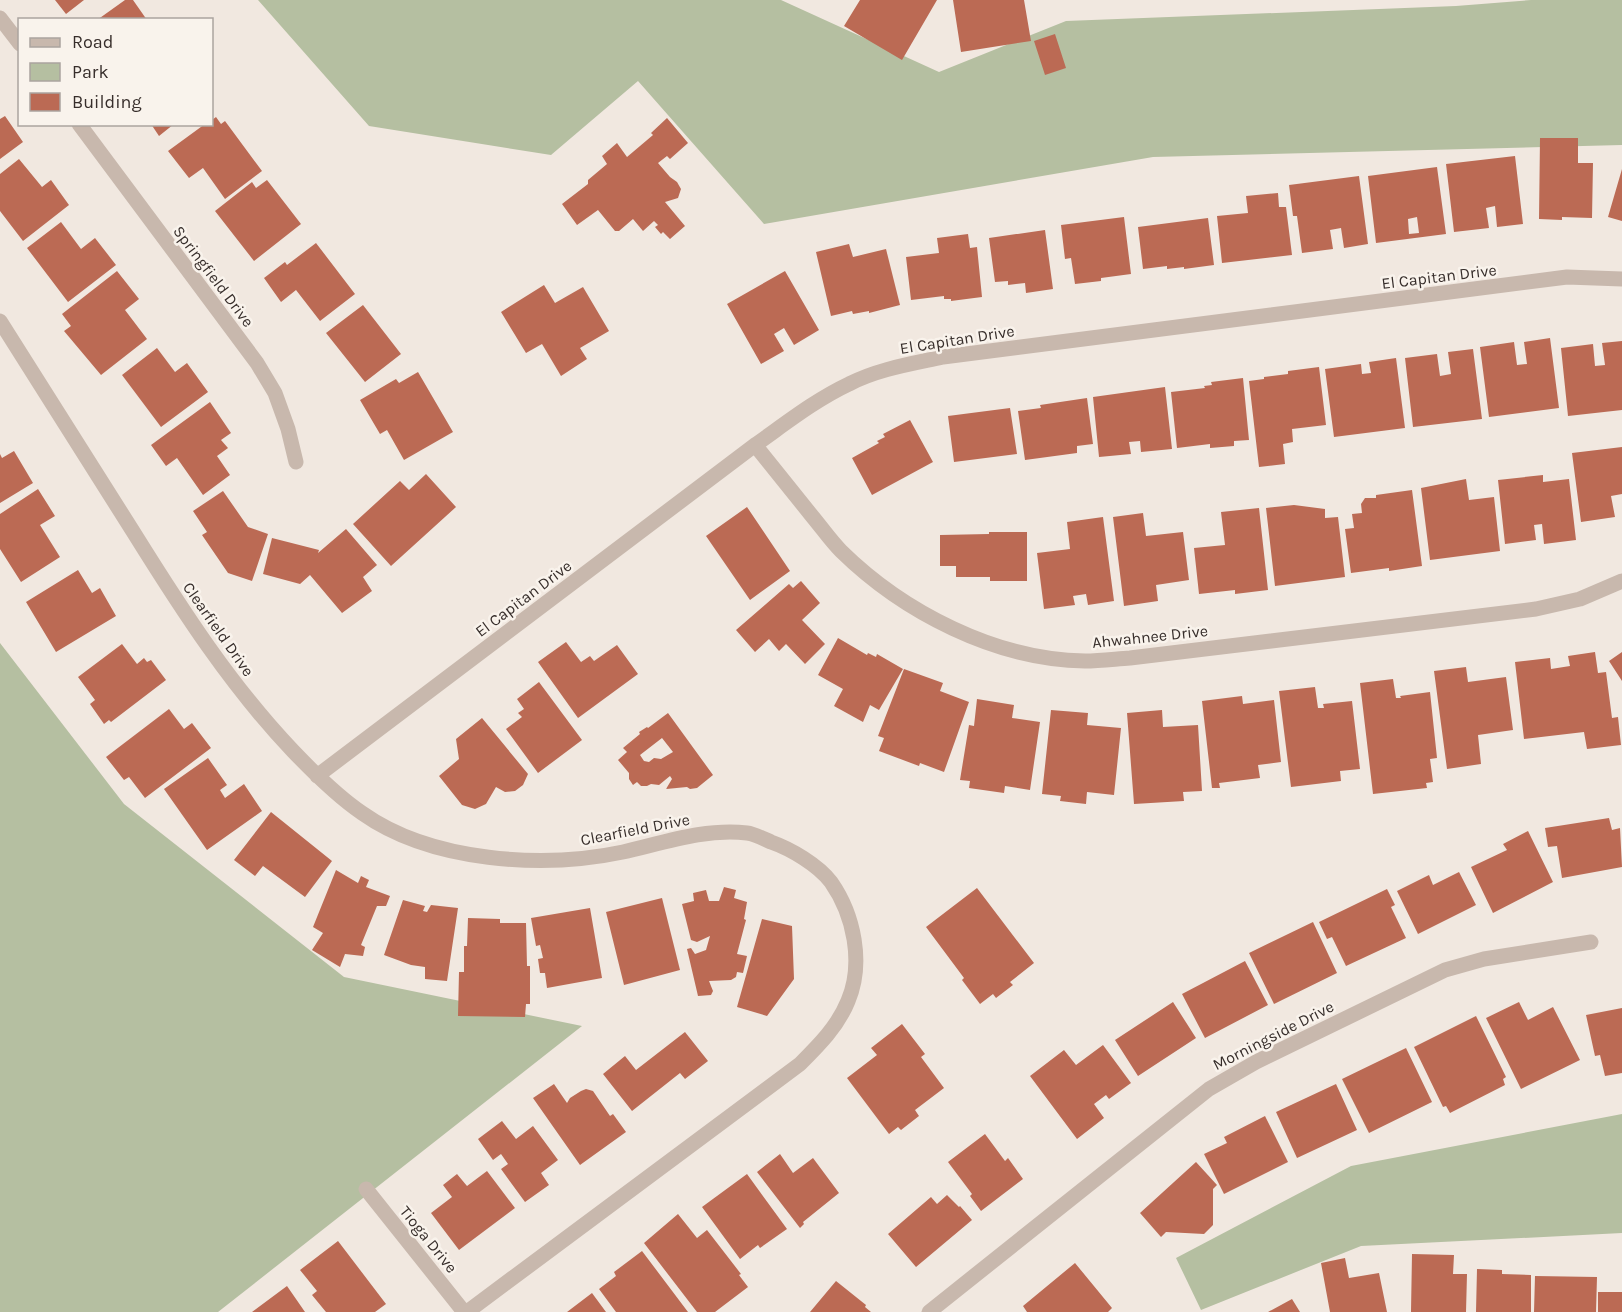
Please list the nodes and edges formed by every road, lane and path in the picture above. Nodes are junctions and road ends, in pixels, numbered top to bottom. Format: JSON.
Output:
{"nodes":[{"id":1,"x":0,"y":18,"type":"edge"},
{"id":2,"x":18,"y":42,"type":"edge"},
{"id":3,"x":80,"y":126,"type":"edge"},
{"id":4,"x":1622,"y":279,"type":"edge"},
{"id":5,"x":0,"y":321,"type":"edge"},
{"id":6,"x":755,"y":445,"type":"junction"},
{"id":7,"x":296,"y":462,"type":"dead end"},
{"id":8,"x":1622,"y":581,"type":"edge"},
{"id":9,"x":317,"y":776,"type":"junction"},
{"id":10,"x":1591,"y":942,"type":"dead end"},
{"id":11,"x":366,"y":1189,"type":"dead end"},
{"id":12,"x":466,"y":1312,"type":"edge"},
{"id":13,"x":929,"y":1312,"type":"edge"}],
"edges":[{"from":1,"to":2,"type":"street"},
{"from":3,"to":7,"type":"street","name":"Springfield Drive"},
{"from":4,"to":6,"type":"street","name":"El Capitan Drive"},
{"from":5,"to":9,"type":"street","name":"Clearfield Drive"},
{"from":6,"to":8,"type":"street","name":"Ahwahnee Drive"},
{"from":6,"to":9,"type":"street","name":"El Capitan Drive"},
{"from":9,"to":12,"type":"street","name":"Clearfield Drive"},
{"from":10,"to":13,"type":"street","name":"Morningside Drive"},
{"from":11,"to":12,"type":"street","name":"Tioga Drive"}]}
